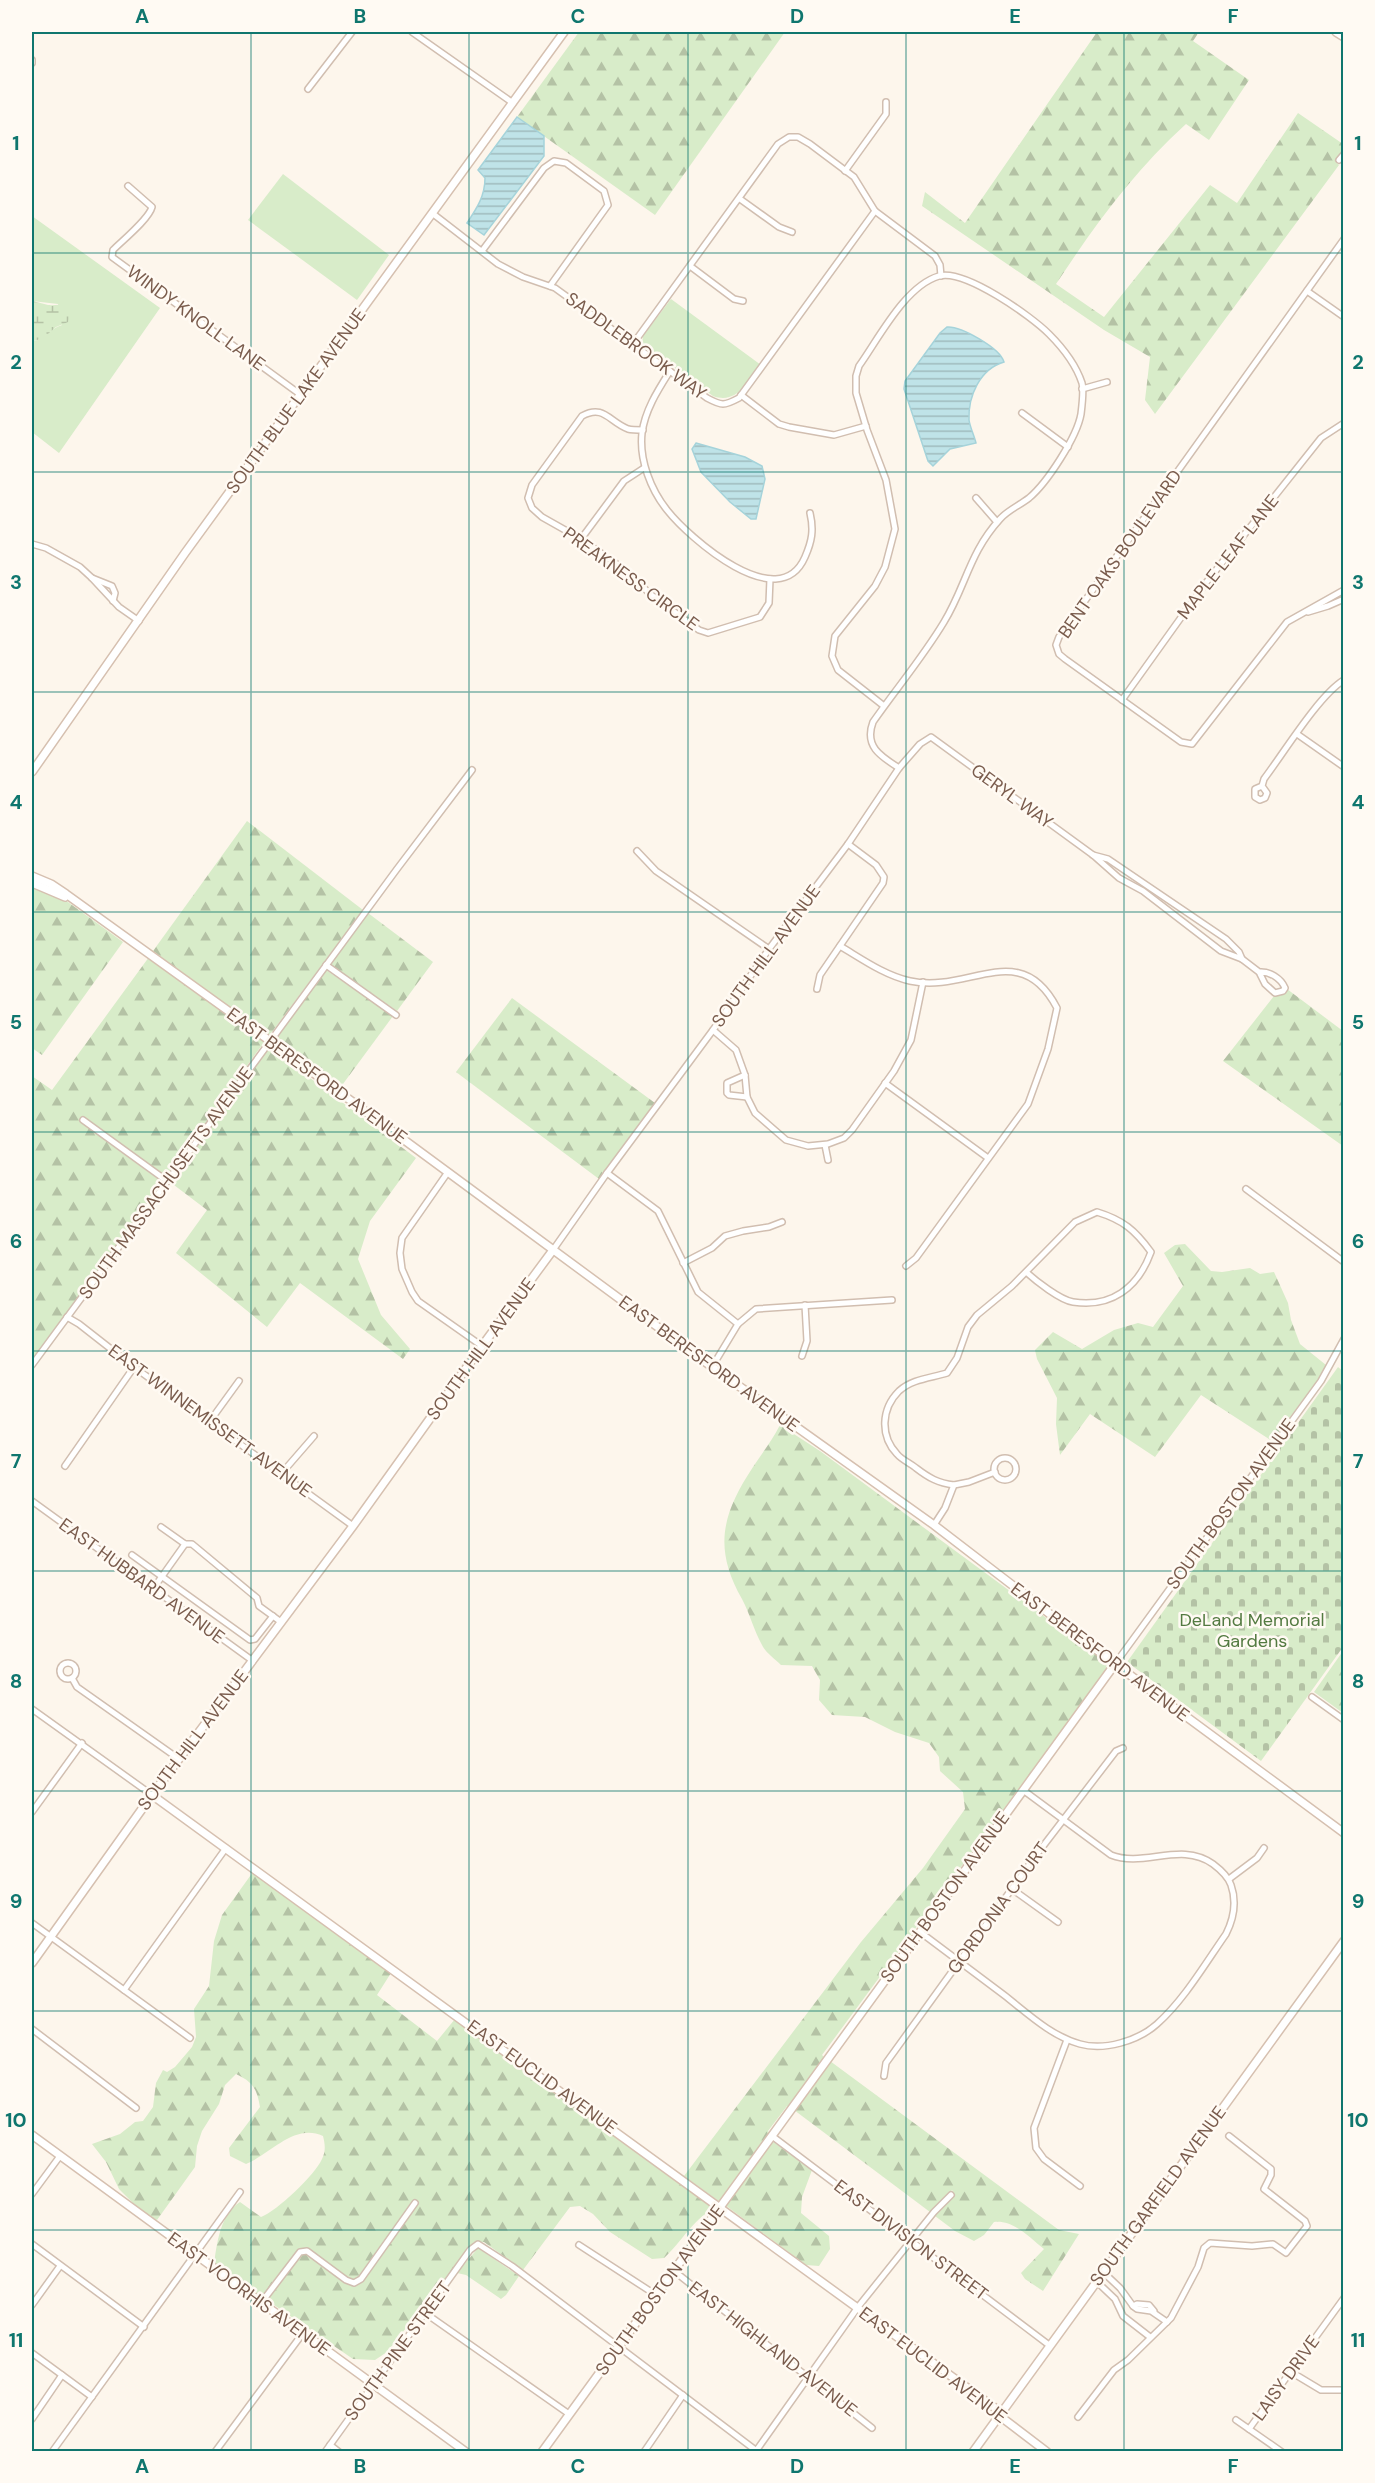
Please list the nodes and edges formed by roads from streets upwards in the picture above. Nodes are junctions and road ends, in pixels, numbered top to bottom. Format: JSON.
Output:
{"nodes":[{"id":1,"x":352,"y":32,"type":"edge"},
{"id":2,"x":412,"y":32,"type":"edge"},
{"id":3,"x":564,"y":32,"type":"edge"},
{"id":4,"x":1336,"y":32,"type":"edge"},
{"id":5,"x":1344,"y":37,"type":"edge"},
{"id":6,"x":308,"y":89,"type":"dead end"},
{"id":7,"x":886,"y":102,"type":"dead end"},
{"id":8,"x":513,"y":103,"type":"junction"},
{"id":9,"x":1344,"y":154,"type":"edge"},
{"id":10,"x":1339,"y":160,"type":"dead end"},
{"id":11,"x":845,"y":171,"type":"junction"},
{"id":12,"x":128,"y":186,"type":"dead end"},
{"id":13,"x":740,"y":199,"type":"junction"},
{"id":14,"x":875,"y":211,"type":"junction"},
{"id":15,"x":432,"y":213,"type":"junction"},
{"id":16,"x":792,"y":232,"type":"dead end"},
{"id":17,"x":1344,"y":239,"type":"edge"},
{"id":18,"x":482,"y":252,"type":"junction"},
{"id":19,"x":690,"y":266,"type":"junction"},
{"id":20,"x":941,"y":276,"type":"junction"},
{"id":21,"x":550,"y":286,"type":"junction"},
{"id":22,"x":1308,"y":291,"type":"junction"},
{"id":23,"x":743,"y":301,"type":"dead end"},
{"id":24,"x":1344,"y":317,"type":"edge"},
{"id":25,"x":633,"y":344,"type":"junction"},
{"id":26,"x":670,"y":371,"type":"junction"},
{"id":27,"x":1107,"y":382,"type":"dead end"},
{"id":28,"x":1082,"y":389,"type":"junction"},
{"id":29,"x":301,"y":395,"type":"junction"},
{"id":30,"x":741,"y":395,"type":"junction"},
{"id":31,"x":1022,"y":413,"type":"dead end"},
{"id":32,"x":1344,"y":423,"type":"edge"},
{"id":33,"x":866,"y":426,"type":"junction"},
{"id":34,"x":643,"y":430,"type":"junction"},
{"id":35,"x":1068,"y":447,"type":"junction"},
{"id":36,"x":644,"y":468,"type":"junction"},
{"id":37,"x":976,"y":498,"type":"dead end"},
{"id":38,"x":810,"y":513,"type":"dead end"},
{"id":39,"x":998,"y":522,"type":"junction"},
{"id":40,"x":582,"y":539,"type":"junction"},
{"id":41,"x":32,"y":544,"type":"edge"},
{"id":42,"x":92,"y":578,"type":"junction"},
{"id":43,"x":770,"y":579,"type":"junction"},
{"id":44,"x":1344,"y":590,"type":"edge"},
{"id":45,"x":1344,"y":599,"type":"edge"},
{"id":46,"x":113,"y":601,"type":"junction"},
{"id":47,"x":1304,"y":613,"type":"junction"},
{"id":48,"x":139,"y":621,"type":"junction"},
{"id":49,"x":1344,"y":680,"type":"edge"},
{"id":50,"x":1122,"y":700,"type":"junction"},
{"id":51,"x":884,"y":706,"type":"junction"},
{"id":52,"x":1297,"y":734,"type":"junction"},
{"id":53,"x":931,"y":736,"type":"joint"},
{"id":54,"x":1344,"y":767,"type":"edge"},
{"id":55,"x":899,"y":768,"type":"junction"},
{"id":56,"x":472,"y":770,"type":"dead end"},
{"id":57,"x":32,"y":772,"type":"edge"},
{"id":58,"x":1262,"y":786,"type":"dead end"},
{"id":59,"x":848,"y":844,"type":"junction"},
{"id":60,"x":638,"y":851,"type":"dead end"},
{"id":61,"x":1093,"y":855,"type":"junction"},
{"id":62,"x":32,"y":876,"type":"edge"},
{"id":63,"x":32,"y":883,"type":"edge"},
{"id":64,"x":1144,"y":884,"type":"junction"},
{"id":65,"x":1140,"y":890,"type":"junction"},
{"id":66,"x":71,"y":898,"type":"junction"},
{"id":67,"x":1209,"y":928,"type":"junction"},
{"id":68,"x":1202,"y":937,"type":"junction"},
{"id":69,"x":840,"y":946,"type":"junction"},
{"id":70,"x":769,"y":949,"type":"junction"},
{"id":71,"x":1242,"y":959,"type":"junction"},
{"id":72,"x":326,"y":965,"type":"junction"},
{"id":73,"x":1259,"y":972,"type":"junction"},
{"id":74,"x":923,"y":982,"type":"junction"},
{"id":75,"x":817,"y":989,"type":"dead end"},
{"id":76,"x":396,"y":1015,"type":"dead end"},
{"id":77,"x":713,"y":1030,"type":"junction"},
{"id":78,"x":270,"y":1041,"type":"junction"},
{"id":79,"x":745,"y":1075,"type":"junction"},
{"id":80,"x":885,"y":1083,"type":"junction"},
{"id":81,"x":747,"y":1097,"type":"junction"},
{"id":82,"x":83,"y":1120,"type":"dead end"},
{"id":83,"x":825,"y":1144,"type":"junction"},
{"id":84,"x":988,"y":1158,"type":"junction"},
{"id":85,"x":828,"y":1160,"type":"dead end"},
{"id":86,"x":448,"y":1172,"type":"junction"},
{"id":87,"x":607,"y":1173,"type":"junction"},
{"id":88,"x":167,"y":1181,"type":"junction"},
{"id":89,"x":1246,"y":1189,"type":"dead end"},
{"id":90,"x":782,"y":1222,"type":"dead end"},
{"id":91,"x":553,"y":1250,"type":"junction"},
{"id":92,"x":1344,"y":1262,"type":"edge"},
{"id":93,"x":683,"y":1263,"type":"junction"},
{"id":94,"x":906,"y":1266,"type":"dead end"},
{"id":95,"x":1026,"y":1272,"type":"junction"},
{"id":96,"x":892,"y":1300,"type":"dead end"},
{"id":97,"x":805,"y":1305,"type":"junction"},
{"id":98,"x":67,"y":1317,"type":"junction"},
{"id":99,"x":738,"y":1324,"type":"junction"},
{"id":100,"x":1344,"y":1339,"type":"edge"},
{"id":101,"x":482,"y":1346,"type":"junction"},
{"id":102,"x":802,"y":1356,"type":"dead end"},
{"id":103,"x":32,"y":1365,"type":"edge"},
{"id":104,"x":134,"y":1367,"type":"junction"},
{"id":105,"x":712,"y":1367,"type":"junction"},
{"id":106,"x":239,"y":1381,"type":"dead end"},
{"id":107,"x":210,"y":1421,"type":"junction"},
{"id":108,"x":314,"y":1436,"type":"dead end"},
{"id":109,"x":65,"y":1466,"type":"dead end"},
{"id":110,"x":995,"y":1472,"type":"junction"},
{"id":111,"x":281,"y":1474,"type":"junction"},
{"id":112,"x":954,"y":1485,"type":"junction"},
{"id":113,"x":32,"y":1501,"type":"edge"},
{"id":114,"x":353,"y":1526,"type":"junction"},
{"id":115,"x":934,"y":1526,"type":"junction"},
{"id":116,"x":161,"y":1527,"type":"dead end"},
{"id":117,"x":185,"y":1544,"type":"junction"},
{"id":118,"x":132,"y":1555,"type":"dead end"},
{"id":119,"x":162,"y":1576,"type":"junction"},
{"id":120,"x":153,"y":1589,"type":"junction"},
{"id":121,"x":273,"y":1616,"type":"junction"},
{"id":122,"x":281,"y":1622,"type":"junction"},
{"id":123,"x":253,"y":1661,"type":"junction"},
{"id":124,"x":1115,"y":1664,"type":"junction"},
{"id":125,"x":72,"y":1678,"type":"dead end"},
{"id":126,"x":1312,"y":1697,"type":"dead end"},
{"id":127,"x":32,"y":1709,"type":"edge"},
{"id":128,"x":1344,"y":1720,"type":"edge"},
{"id":129,"x":82,"y":1743,"type":"junction"},
{"id":130,"x":1123,"y":1748,"type":"dead end"},
{"id":131,"x":179,"y":1759,"type":"junction"},
{"id":132,"x":1023,"y":1790,"type":"junction"},
{"id":133,"x":152,"y":1794,"type":"junction"},
{"id":134,"x":32,"y":1812,"type":"edge"},
{"id":135,"x":1063,"y":1821,"type":"junction"},
{"id":136,"x":1344,"y":1833,"type":"edge"},
{"id":137,"x":226,"y":1848,"type":"junction"},
{"id":138,"x":1264,"y":1848,"type":"dead end"},
{"id":139,"x":1229,"y":1879,"type":"junction"},
{"id":140,"x":1012,"y":1889,"type":"junction"},
{"id":141,"x":1058,"y":1922,"type":"dead end"},
{"id":142,"x":32,"y":1923,"type":"edge"},
{"id":143,"x":920,"y":1932,"type":"junction"},
{"id":144,"x":51,"y":1937,"type":"junction"},
{"id":145,"x":1344,"y":1941,"type":"edge"},
{"id":146,"x":959,"y":1961,"type":"junction"},
{"id":147,"x":32,"y":1963,"type":"edge"},
{"id":148,"x":124,"y":1990,"type":"junction"},
{"id":149,"x":32,"y":2029,"type":"edge"},
{"id":150,"x":190,"y":2038,"type":"dead end"},
{"id":151,"x":1067,"y":2040,"type":"junction"},
{"id":152,"x":884,"y":2076,"type":"dead end"},
{"id":153,"x":136,"y":2108,"type":"dead end"},
{"id":154,"x":32,"y":2135,"type":"edge"},
{"id":155,"x":772,"y":2136,"type":"junction"},
{"id":156,"x":1229,"y":2136,"type":"dead end"},
{"id":157,"x":60,"y":2156,"type":"junction"},
{"id":158,"x":1080,"y":2186,"type":"dead end"},
{"id":159,"x":240,"y":2192,"type":"dead end"},
{"id":160,"x":32,"y":2194,"type":"edge"},
{"id":161,"x":951,"y":2195,"type":"dead end"},
{"id":162,"x":416,"y":2203,"type":"dead end"},
{"id":163,"x":720,"y":2206,"type":"junction"},
{"id":164,"x":911,"y":2240,"type":"junction"},
{"id":165,"x":32,"y":2244,"type":"edge"},
{"id":166,"x":579,"y":2245,"type":"dead end"},
{"id":167,"x":194,"y":2254,"type":"junction"},
{"id":168,"x":60,"y":2266,"type":"junction"},
{"id":169,"x":674,"y":2271,"type":"junction"},
{"id":170,"x":1103,"y":2272,"type":"junction"},
{"id":171,"x":1096,"y":2281,"type":"junction"},
{"id":172,"x":656,"y":2295,"type":"junction"},
{"id":173,"x":1344,"y":2298,"type":"edge"},
{"id":174,"x":261,"y":2303,"type":"junction"},
{"id":175,"x":32,"y":2305,"type":"edge"},
{"id":176,"x":858,"y":2307,"type":"junction"},
{"id":177,"x":425,"y":2313,"type":"junction"},
{"id":178,"x":1167,"y":2322,"type":"junction"},
{"id":179,"x":144,"y":2327,"type":"junction"},
{"id":180,"x":303,"y":2333,"type":"junction"},
{"id":181,"x":1150,"y":2337,"type":"junction"},
{"id":182,"x":1049,"y":2345,"type":"junction"},
{"id":183,"x":619,"y":2346,"type":"junction"},
{"id":184,"x":32,"y":2353,"type":"edge"},
{"id":185,"x":1291,"y":2372,"type":"junction"},
{"id":186,"x":62,"y":2375,"type":"junction"},
{"id":187,"x":808,"y":2376,"type":"junction"},
{"id":188,"x":373,"y":2385,"type":"junction"},
{"id":189,"x":1344,"y":2390,"type":"edge"},
{"id":190,"x":683,"y":2396,"type":"junction"},
{"id":191,"x":92,"y":2397,"type":"junction"},
{"id":192,"x":569,"y":2414,"type":"junction"},
{"id":193,"x":1000,"y":2414,"type":"junction"},
{"id":194,"x":1078,"y":2417,"type":"dead end"},
{"id":195,"x":32,"y":2419,"type":"edge"},
{"id":196,"x":1236,"y":2420,"type":"dead end"},
{"id":197,"x":872,"y":2428,"type":"dead end"},
{"id":198,"x":1249,"y":2429,"type":"junction"},
{"id":199,"x":330,"y":2445,"type":"junction"},
{"id":200,"x":52,"y":2451,"type":"edge"},
{"id":201,"x":215,"y":2451,"type":"edge"},
{"id":202,"x":325,"y":2451,"type":"edge"},
{"id":203,"x":339,"y":2451,"type":"edge"},
{"id":204,"x":466,"y":2451,"type":"edge"},
{"id":205,"x":542,"y":2451,"type":"edge"},
{"id":206,"x":644,"y":2451,"type":"edge"},
{"id":207,"x":756,"y":2451,"type":"edge"},
{"id":208,"x":973,"y":2451,"type":"edge"},
{"id":209,"x":1047,"y":2451,"type":"edge"},
{"id":210,"x":1282,"y":2451,"type":"edge"}],
"edges":[{"from":1,"to":6,"type":"street"},
{"from":2,"to":8,"type":"street"},
{"from":3,"to":8,"type":"street","name":"SOUTH BLUE LAKE AVENUE"},
{"from":4,"to":5,"type":"street"},
{"from":7,"to":11,"type":"street"},
{"from":8,"to":15,"type":"street","name":"SOUTH BLUE LAKE AVENUE"},
{"from":9,"to":10,"type":"street"},
{"from":11,"to":13,"type":"street"},
{"from":11,"to":14,"type":"street"},
{"from":12,"to":29,"type":"street","name":"WINDY KNOLL LANE"},
{"from":13,"to":16,"type":"street"},
{"from":13,"to":19,"type":"street"},
{"from":14,"to":20,"type":"street"},
{"from":14,"to":30,"type":"street"},
{"from":15,"to":18,"type":"street","name":"SADDLEBROOK WAY"},
{"from":15,"to":29,"type":"street","name":"SOUTH BLUE LAKE AVENUE"},
{"from":17,"to":22,"type":"street","name":"BENT OAKS BOULEVARD"},
{"from":18,"to":21,"type":"street","name":"SADDLEBROOK WAY"},
{"from":18,"to":21,"type":"street"},
{"from":19,"to":23,"type":"street"},
{"from":19,"to":25,"type":"street"},
{"from":20,"to":28,"type":"street"},
{"from":20,"to":33,"type":"street"},
{"from":21,"to":25,"type":"street","name":"SADDLEBROOK WAY"},
{"from":22,"to":24,"type":"street"},
{"from":22,"to":50,"type":"street","name":"BENT OAKS BOULEVARD"},
{"from":25,"to":26,"type":"street","name":"SADDLEBROOK WAY"},
{"from":26,"to":30,"type":"street","name":"SADDLEBROOK WAY"},
{"from":26,"to":34,"type":"street"},
{"from":27,"to":28,"type":"street"},
{"from":28,"to":35,"type":"street"},
{"from":29,"to":48,"type":"street","name":"SOUTH BLUE LAKE AVENUE"},
{"from":30,"to":33,"type":"street"},
{"from":31,"to":35,"type":"street"},
{"from":32,"to":50,"type":"street","name":"MAPLE LEAF LANE"},
{"from":33,"to":51,"type":"street"},
{"from":34,"to":36,"type":"street"},
{"from":34,"to":40,"type":"street","name":"PREAKNESS CIRCLE"},
{"from":35,"to":39,"type":"street"},
{"from":36,"to":40,"type":"street"},
{"from":36,"to":43,"type":"street"},
{"from":37,"to":39,"type":"street"},
{"from":38,"to":43,"type":"street"},
{"from":39,"to":51,"type":"street"},
{"from":40,"to":43,"type":"street","name":"PREAKNESS CIRCLE"},
{"from":41,"to":42,"type":"street"},
{"from":42,"to":46,"type":"street"},
{"from":42,"to":46,"type":"street"},
{"from":44,"to":47,"type":"street","name":"BENT OAKS BOULEVARD"},
{"from":45,"to":47,"type":"street","name":"BENT OAKS BOULEVARD"},
{"from":46,"to":48,"type":"street"},
{"from":47,"to":50,"type":"street","name":"BENT OAKS BOULEVARD"},
{"from":48,"to":57,"type":"street","name":"SOUTH BLUE LAKE AVENUE"},
{"from":49,"to":52,"type":"street"},
{"from":51,"to":55,"type":"street"},
{"from":52,"to":54,"type":"street"},
{"from":52,"to":58,"type":"street"},
{"from":53,"to":55,"type":"street","name":"SOUTH HILL AVENUE"},
{"from":53,"to":61,"type":"street","name":"GERYL WAY"},
{"from":55,"to":59,"type":"street","name":"SOUTH HILL AVENUE"},
{"from":56,"to":72,"type":"street","name":"SOUTH MASSACHUSETTS AVENUE"},
{"from":59,"to":69,"type":"street"},
{"from":59,"to":70,"type":"street","name":"SOUTH HILL AVENUE"},
{"from":60,"to":70,"type":"street"},
{"from":61,"to":64,"type":"street","name":"GERYL WAY"},
{"from":61,"to":65,"type":"street","name":"GERYL WAY"},
{"from":62,"to":66,"type":"street","name":"EAST BERESFORD AVENUE"},
{"from":63,"to":66,"type":"street","name":"EAST BERESFORD AVENUE"},
{"from":64,"to":65,"type":"street"},
{"from":64,"to":67,"type":"street","name":"GERYL WAY"},
{"from":65,"to":68,"type":"street","name":"GERYL WAY"},
{"from":66,"to":78,"type":"street","name":"EAST BERESFORD AVENUE"},
{"from":67,"to":68,"type":"street"},
{"from":67,"to":71,"type":"street","name":"GERYL WAY"},
{"from":68,"to":71,"type":"street","name":"GERYL WAY"},
{"from":69,"to":74,"type":"street"},
{"from":69,"to":75,"type":"street"},
{"from":70,"to":77,"type":"street","name":"SOUTH HILL AVENUE"},
{"from":71,"to":73,"type":"street","name":"GERYL WAY"},
{"from":72,"to":76,"type":"street"},
{"from":72,"to":78,"type":"street","name":"SOUTH MASSACHUSETTS AVENUE"},
{"from":73,"to":73,"type":"street","name":"GERYL WAY"},
{"from":74,"to":80,"type":"street"},
{"from":74,"to":84,"type":"street"},
{"from":77,"to":79,"type":"street"},
{"from":77,"to":87,"type":"street","name":"SOUTH HILL AVENUE"},
{"from":78,"to":86,"type":"street","name":"EAST BERESFORD AVENUE"},
{"from":78,"to":88,"type":"street","name":"SOUTH MASSACHUSETTS AVENUE"},
{"from":79,"to":81,"type":"street"},
{"from":79,"to":81,"type":"street"},
{"from":80,"to":83,"type":"street"},
{"from":80,"to":84,"type":"street"},
{"from":81,"to":83,"type":"street"},
{"from":82,"to":88,"type":"street"},
{"from":83,"to":85,"type":"street"},
{"from":84,"to":94,"type":"street"},
{"from":86,"to":91,"type":"street","name":"EAST BERESFORD AVENUE"},
{"from":86,"to":101,"type":"street"},
{"from":87,"to":91,"type":"street","name":"SOUTH HILL AVENUE"},
{"from":87,"to":93,"type":"street"},
{"from":88,"to":98,"type":"street","name":"SOUTH MASSACHUSETTS AVENUE"},
{"from":89,"to":92,"type":"street"},
{"from":90,"to":93,"type":"street"},
{"from":91,"to":101,"type":"street","name":"SOUTH HILL AVENUE"},
{"from":91,"to":105,"type":"street","name":"EAST BERESFORD AVENUE"},
{"from":93,"to":99,"type":"street"},
{"from":95,"to":95,"type":"street"},
{"from":95,"to":112,"type":"street"},
{"from":96,"to":97,"type":"street"},
{"from":97,"to":99,"type":"street"},
{"from":97,"to":102,"type":"street"},
{"from":98,"to":103,"type":"street","name":"SOUTH MASSACHUSETTS AVENUE"},
{"from":98,"to":104,"type":"street","name":"EAST WINNEMISSETT AVENUE"},
{"from":99,"to":105,"type":"street"},
{"from":100,"to":124,"type":"street","name":"SOUTH BOSTON AVENUE"},
{"from":101,"to":114,"type":"street","name":"SOUTH HILL AVENUE"},
{"from":104,"to":107,"type":"street","name":"EAST WINNEMISSETT AVENUE"},
{"from":104,"to":109,"type":"street"},
{"from":105,"to":115,"type":"street","name":"EAST BERESFORD AVENUE"},
{"from":106,"to":107,"type":"street"},
{"from":107,"to":111,"type":"street","name":"EAST WINNEMISSETT AVENUE"},
{"from":108,"to":111,"type":"street"},
{"from":110,"to":110,"type":"street"},
{"from":110,"to":112,"type":"street"},
{"from":111,"to":114,"type":"street","name":"EAST WINNEMISSETT AVENUE"},
{"from":112,"to":115,"type":"street"},
{"from":113,"to":120,"type":"street","name":"EAST HUBBARD AVENUE"},
{"from":114,"to":122,"type":"street","name":"SOUTH HILL AVENUE"},
{"from":115,"to":124,"type":"street","name":"EAST BERESFORD AVENUE"},
{"from":116,"to":117,"type":"street"},
{"from":117,"to":119,"type":"street"},
{"from":117,"to":121,"type":"street"},
{"from":118,"to":119,"type":"street"},
{"from":119,"to":120,"type":"street"},
{"from":119,"to":121,"type":"street"},
{"from":120,"to":123,"type":"street","name":"EAST HUBBARD AVENUE"},
{"from":121,"to":122,"type":"street"},
{"from":122,"to":123,"type":"street","name":"SOUTH HILL AVENUE"},
{"from":123,"to":131,"type":"street","name":"SOUTH HILL AVENUE"},
{"from":124,"to":132,"type":"street","name":"SOUTH BOSTON AVENUE"},
{"from":124,"to":136,"type":"street","name":"EAST BERESFORD AVENUE"},
{"from":125,"to":131,"type":"street"},
{"from":126,"to":128,"type":"street"},
{"from":127,"to":129,"type":"street","name":"EAST EUCLID AVENUE"},
{"from":129,"to":133,"type":"street","name":"EAST EUCLID AVENUE"},
{"from":129,"to":134,"type":"street"},
{"from":130,"to":135,"type":"street","name":"GORDONIA COURT"},
{"from":131,"to":133,"type":"street","name":"SOUTH HILL AVENUE"},
{"from":132,"to":135,"type":"street"},
{"from":132,"to":143,"type":"street","name":"SOUTH BOSTON AVENUE"},
{"from":133,"to":137,"type":"street","name":"EAST EUCLID AVENUE"},
{"from":133,"to":144,"type":"street","name":"SOUTH HILL AVENUE"},
{"from":135,"to":139,"type":"street"},
{"from":135,"to":140,"type":"street","name":"GORDONIA COURT"},
{"from":137,"to":148,"type":"street"},
{"from":137,"to":163,"type":"street","name":"EAST EUCLID AVENUE"},
{"from":138,"to":139,"type":"street"},
{"from":139,"to":151,"type":"street"},
{"from":140,"to":141,"type":"street"},
{"from":140,"to":146,"type":"street","name":"GORDONIA COURT"},
{"from":142,"to":144,"type":"street"},
{"from":143,"to":146,"type":"street"},
{"from":143,"to":155,"type":"street","name":"SOUTH BOSTON AVENUE"},
{"from":144,"to":147,"type":"street","name":"SOUTH HILL AVENUE"},
{"from":144,"to":148,"type":"street"},
{"from":145,"to":170,"type":"street","name":"SOUTH GARFIELD AVENUE"},
{"from":146,"to":151,"type":"street"},
{"from":146,"to":152,"type":"street","name":"GORDONIA COURT"},
{"from":148,"to":150,"type":"street"},
{"from":149,"to":153,"type":"street"},
{"from":151,"to":158,"type":"street"},
{"from":154,"to":157,"type":"street","name":"EAST VOORHIS AVENUE"},
{"from":155,"to":163,"type":"street","name":"SOUTH BOSTON AVENUE"},
{"from":155,"to":164,"type":"street","name":"EAST DIVISION STREET"},
{"from":156,"to":178,"type":"street"},
{"from":157,"to":160,"type":"street"},
{"from":157,"to":167,"type":"street","name":"EAST VOORHIS AVENUE"},
{"from":159,"to":167,"type":"street"},
{"from":161,"to":164,"type":"street"},
{"from":162,"to":174,"type":"street"},
{"from":163,"to":169,"type":"street","name":"SOUTH BOSTON AVENUE"},
{"from":163,"to":176,"type":"street","name":"EAST EUCLID AVENUE"},
{"from":164,"to":176,"type":"street"},
{"from":164,"to":182,"type":"street","name":"EAST DIVISION STREET"},
{"from":165,"to":168,"type":"street"},
{"from":166,"to":172,"type":"street"},
{"from":167,"to":174,"type":"street","name":"EAST VOORHIS AVENUE"},
{"from":167,"to":179,"type":"street"},
{"from":168,"to":175,"type":"street"},
{"from":168,"to":179,"type":"street"},
{"from":169,"to":172,"type":"street","name":"SOUTH BOSTON AVENUE"},
{"from":169,"to":187,"type":"street","name":"EAST HIGHLAND AVENUE"},
{"from":170,"to":171,"type":"street","name":"SOUTH GARFIELD AVENUE"},
{"from":170,"to":178,"type":"street"},
{"from":171,"to":181,"type":"street"},
{"from":171,"to":182,"type":"street","name":"SOUTH GARFIELD AVENUE"},
{"from":172,"to":183,"type":"street","name":"SOUTH BOSTON AVENUE"},
{"from":173,"to":185,"type":"street","name":"LAISY DRIVE"},
{"from":174,"to":180,"type":"street","name":"EAST VOORHIS AVENUE"},
{"from":176,"to":187,"type":"street"},
{"from":176,"to":193,"type":"street","name":"EAST EUCLID AVENUE"},
{"from":177,"to":183,"type":"street","name":"SOUTH PINE STREET"},
{"from":177,"to":188,"type":"street","name":"SOUTH PINE STREET"},
{"from":177,"to":192,"type":"street"},
{"from":178,"to":181,"type":"street"},
{"from":179,"to":191,"type":"street"},
{"from":180,"to":188,"type":"street","name":"EAST VOORHIS AVENUE"},
{"from":180,"to":201,"type":"street"},
{"from":181,"to":194,"type":"street"},
{"from":182,"to":193,"type":"street","name":"SOUTH GARFIELD AVENUE"},
{"from":183,"to":190,"type":"street"},
{"from":183,"to":192,"type":"street","name":"SOUTH BOSTON AVENUE"},
{"from":184,"to":186,"type":"street"},
{"from":185,"to":189,"type":"street"},
{"from":185,"to":198,"type":"street","name":"LAISY DRIVE"},
{"from":186,"to":191,"type":"street"},
{"from":186,"to":195,"type":"street"},
{"from":187,"to":197,"type":"street","name":"EAST HIGHLAND AVENUE"},
{"from":187,"to":207,"type":"street"},
{"from":188,"to":199,"type":"street","name":"SOUTH PINE STREET"},
{"from":188,"to":204,"type":"street","name":"EAST VOORHIS AVENUE"},
{"from":190,"to":206,"type":"street"},
{"from":190,"to":207,"type":"street"},
{"from":191,"to":200,"type":"street"},
{"from":192,"to":205,"type":"street","name":"SOUTH BOSTON AVENUE"},
{"from":193,"to":208,"type":"street","name":"SOUTH GARFIELD AVENUE"},
{"from":193,"to":209,"type":"street","name":"EAST EUCLID AVENUE"},
{"from":196,"to":198,"type":"street"},
{"from":198,"to":210,"type":"street"},
{"from":199,"to":202,"type":"street","name":"SOUTH PINE STREET"},
{"from":199,"to":203,"type":"street"}]}
